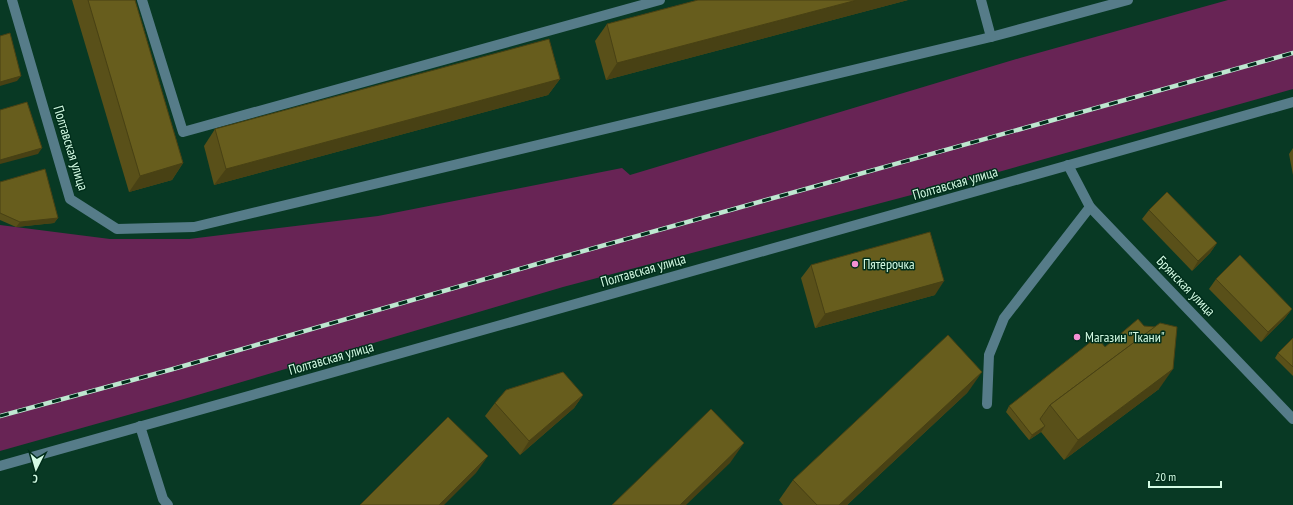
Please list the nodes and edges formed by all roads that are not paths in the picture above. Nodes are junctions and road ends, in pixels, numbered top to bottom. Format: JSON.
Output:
{"nodes":[{"id":1,"x":12,"y":0,"type":"edge"},
{"id":2,"x":142,"y":0,"type":"edge"},
{"id":3,"x":660,"y":0,"type":"edge"},
{"id":4,"x":981,"y":0,"type":"edge"},
{"id":5,"x":1128,"y":0,"type":"edge"},
{"id":6,"x":992,"y":36,"type":"junction"},
{"id":7,"x":1293,"y":102,"type":"edge"},
{"id":8,"x":1068,"y":165,"type":"junction"},
{"id":9,"x":1090,"y":207,"type":"junction"},
{"id":10,"x":987,"y":404,"type":"dead end"},
{"id":11,"x":1293,"y":419,"type":"edge"},
{"id":12,"x":140,"y":426,"type":"junction"},
{"id":13,"x":0,"y":466,"type":"edge"},
{"id":14,"x":168,"y":505,"type":"edge"}],
"edges":[{"from":1,"to":6,"type":"street","name":"Полтавская улица"},
{"from":2,"to":3,"type":"street"},
{"from":4,"to":6,"type":"street"},
{"from":5,"to":6,"type":"street","name":"Полтавская улица"},
{"from":7,"to":8,"type":"street","name":"Полтавская улица"},
{"from":8,"to":9,"type":"street","name":"Брянская улица"},
{"from":8,"to":12,"type":"street","name":"Полтавская улица"},
{"from":9,"to":10,"type":"street"},
{"from":9,"to":11,"type":"street","name":"Брянская улица"},
{"from":12,"to":13,"type":"street","name":"Полтавская улица"},
{"from":12,"to":14,"type":"street"}]}
